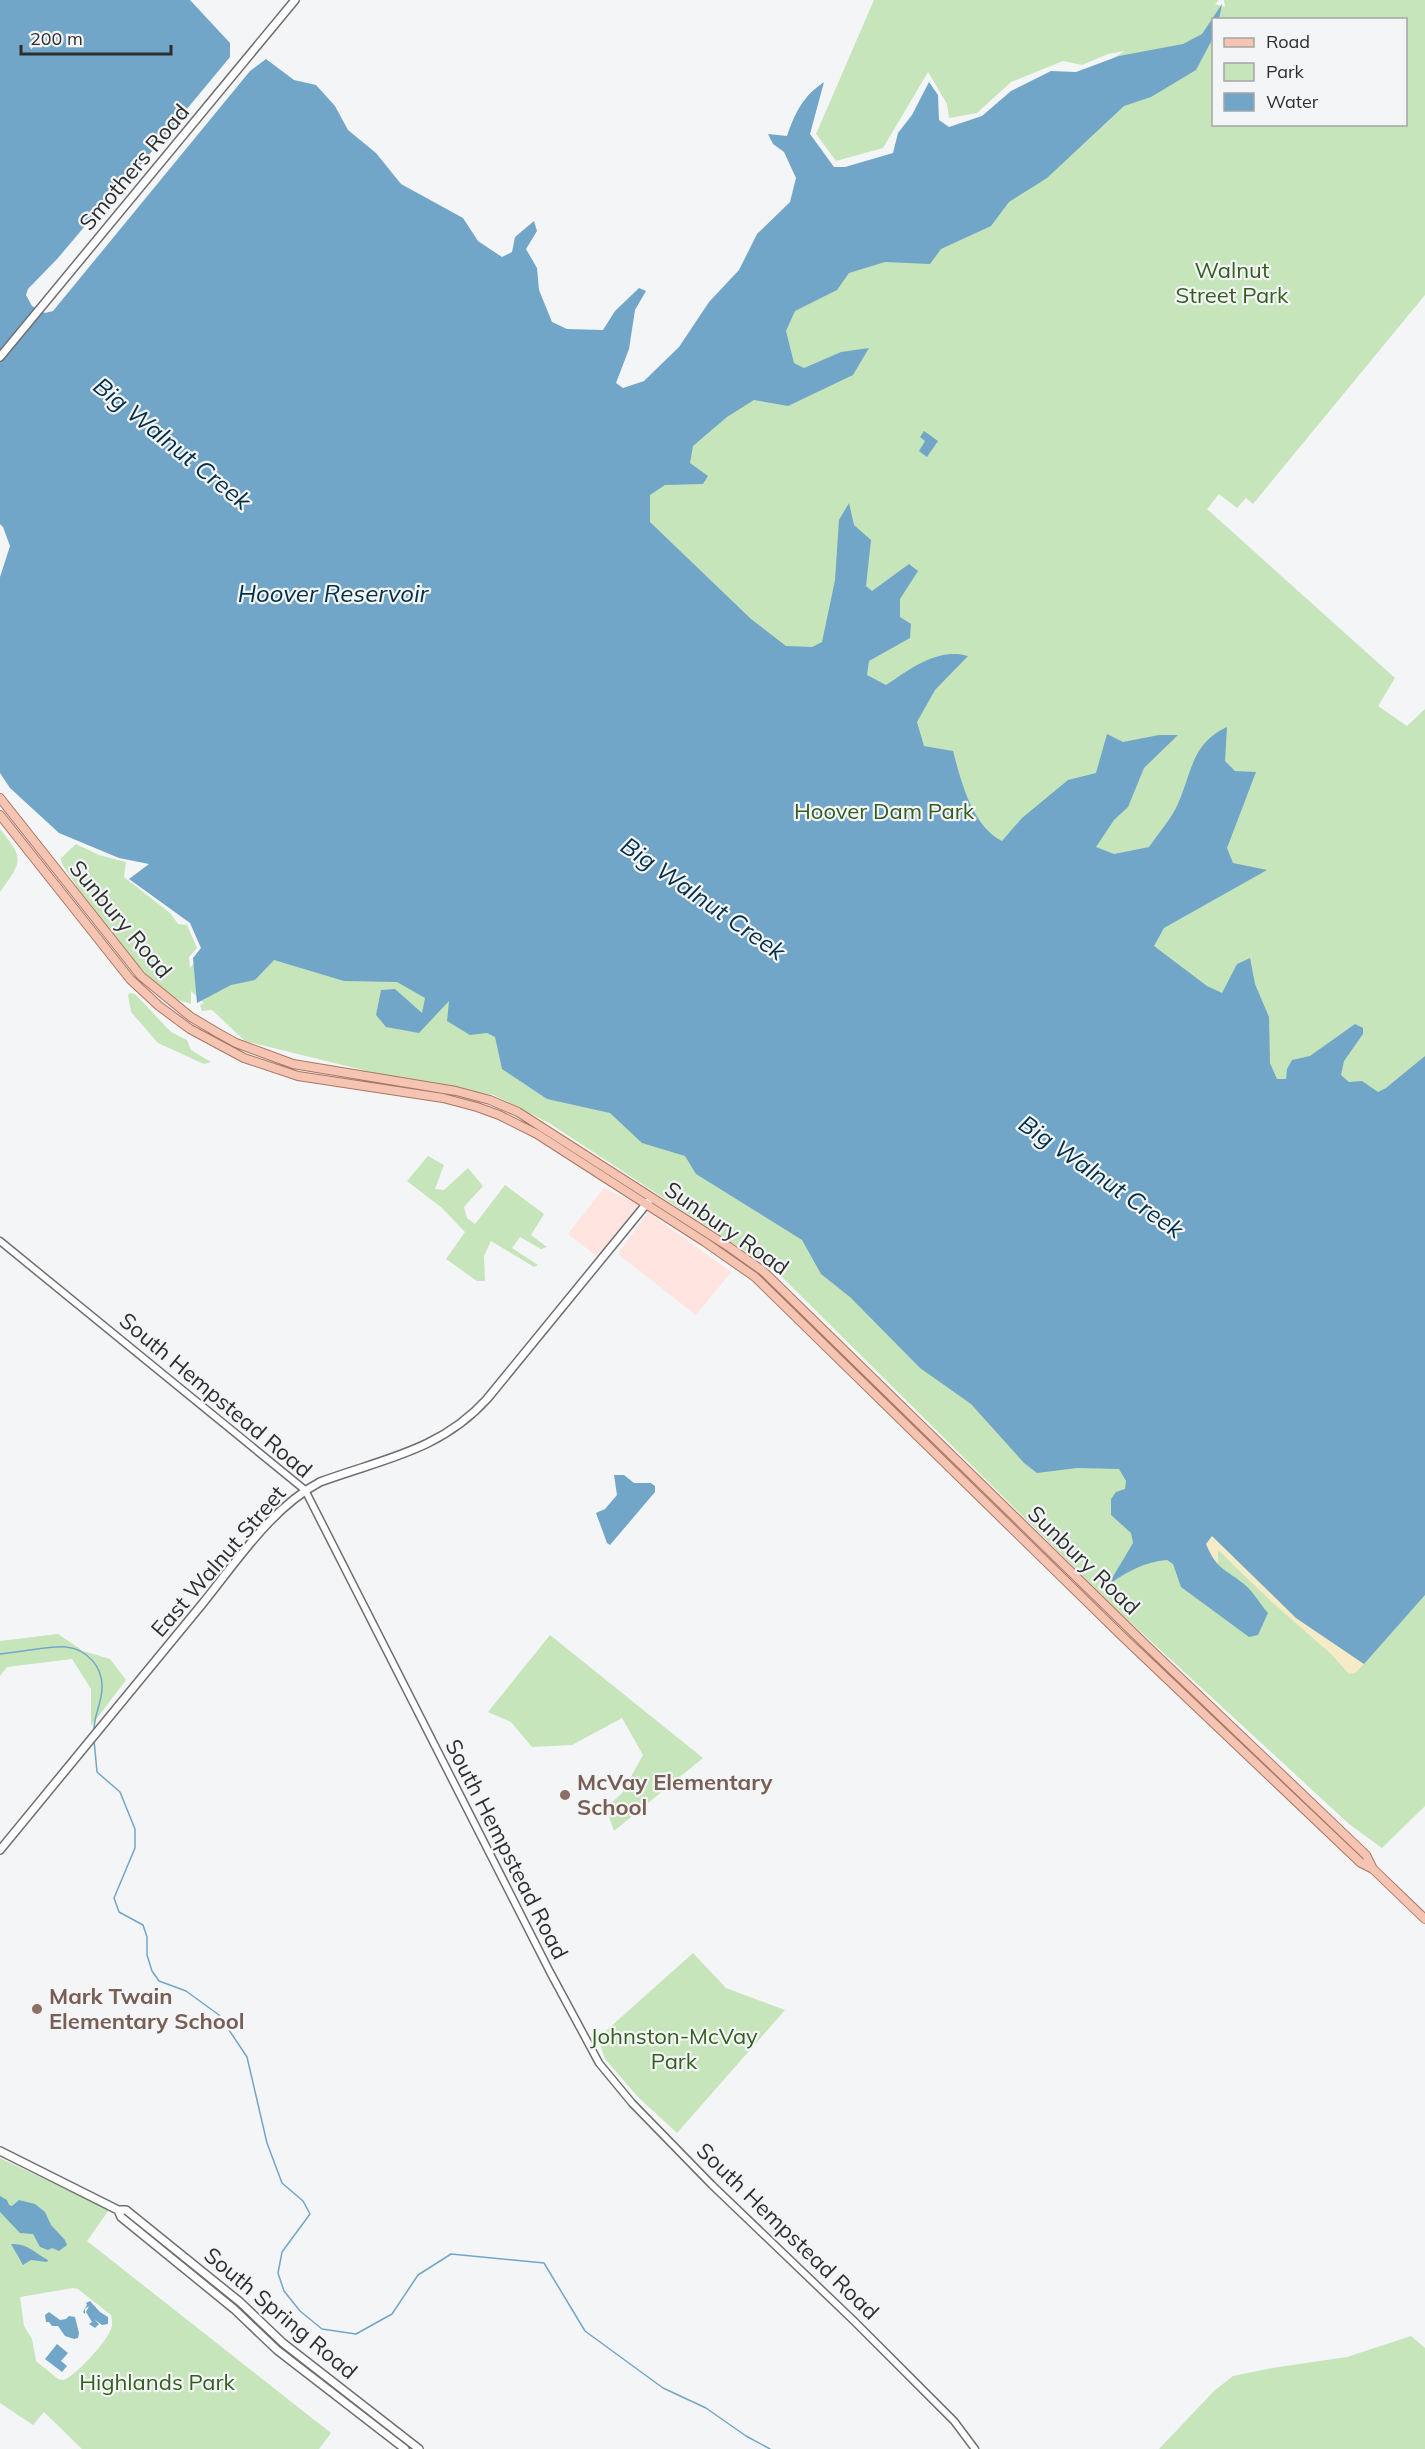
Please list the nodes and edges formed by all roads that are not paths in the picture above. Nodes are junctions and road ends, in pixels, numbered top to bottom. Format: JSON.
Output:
{"nodes":[{"id":1,"x":296,"y":0,"type":"edge"},
{"id":2,"x":0,"y":357,"type":"edge"},
{"id":3,"x":0,"y":798,"type":"edge"},
{"id":4,"x":0,"y":815,"type":"edge"},
{"id":5,"x":649,"y":1200,"type":"junction"},
{"id":6,"x":0,"y":1241,"type":"edge"},
{"id":7,"x":883,"y":1401,"type":"junction"},
{"id":8,"x":933,"y":1436,"type":"junction"},
{"id":9,"x":926,"y":1443,"type":"junction"},
{"id":10,"x":972,"y":1475,"type":"junction"},
{"id":11,"x":305,"y":1490,"type":"junction"},
{"id":12,"x":1241,"y":1742,"type":"junction"},
{"id":13,"x":0,"y":1850,"type":"edge"},
{"id":14,"x":1373,"y":1869,"type":"junction"},
{"id":15,"x":1425,"y":1919,"type":"edge"},
{"id":16,"x":0,"y":2151,"type":"edge"},
{"id":17,"x":118,"y":2210,"type":"junction"},
{"id":18,"x":405,"y":2449,"type":"edge"},
{"id":19,"x":419,"y":2449,"type":"edge"},
{"id":20,"x":975,"y":2449,"type":"edge"}],
"edges":[{"from":1,"to":2,"type":"main road","name":"Smothers Road"},
{"from":3,"to":5,"type":"main road","name":"Sunbury Road"},
{"from":4,"to":5,"type":"main road","name":"Sunbury Road"},
{"from":5,"to":7,"type":"main road","name":"Sunbury Road"},
{"from":5,"to":8,"type":"main road","name":"Sunbury Road"},
{"from":5,"to":11,"type":"main road","name":"East Walnut Street"},
{"from":6,"to":11,"type":"street","name":"South Hempstead Road"},
{"from":7,"to":8,"type":"main road"},
{"from":7,"to":9,"type":"main road","name":"Sunbury Road"},
{"from":8,"to":10,"type":"main road","name":"Sunbury Road"},
{"from":9,"to":10,"type":"main road"},
{"from":9,"to":12,"type":"main road","name":"Sunbury Road"},
{"from":10,"to":12,"type":"main road","name":"Sunbury Road"},
{"from":11,"to":13,"type":"main road","name":"East Walnut Street"},
{"from":11,"to":20,"type":"street","name":"South Hempstead Road"},
{"from":12,"to":14,"type":"main road","name":"Sunbury Road"},
{"from":12,"to":14,"type":"main road","name":"Sunbury Road"},
{"from":14,"to":15,"type":"main road","name":"Sunbury Road"},
{"from":16,"to":17,"type":"main road","name":"South Spring Road"},
{"from":17,"to":18,"type":"main road","name":"South Spring Road"},
{"from":17,"to":19,"type":"main road","name":"South Spring Road"}]}
